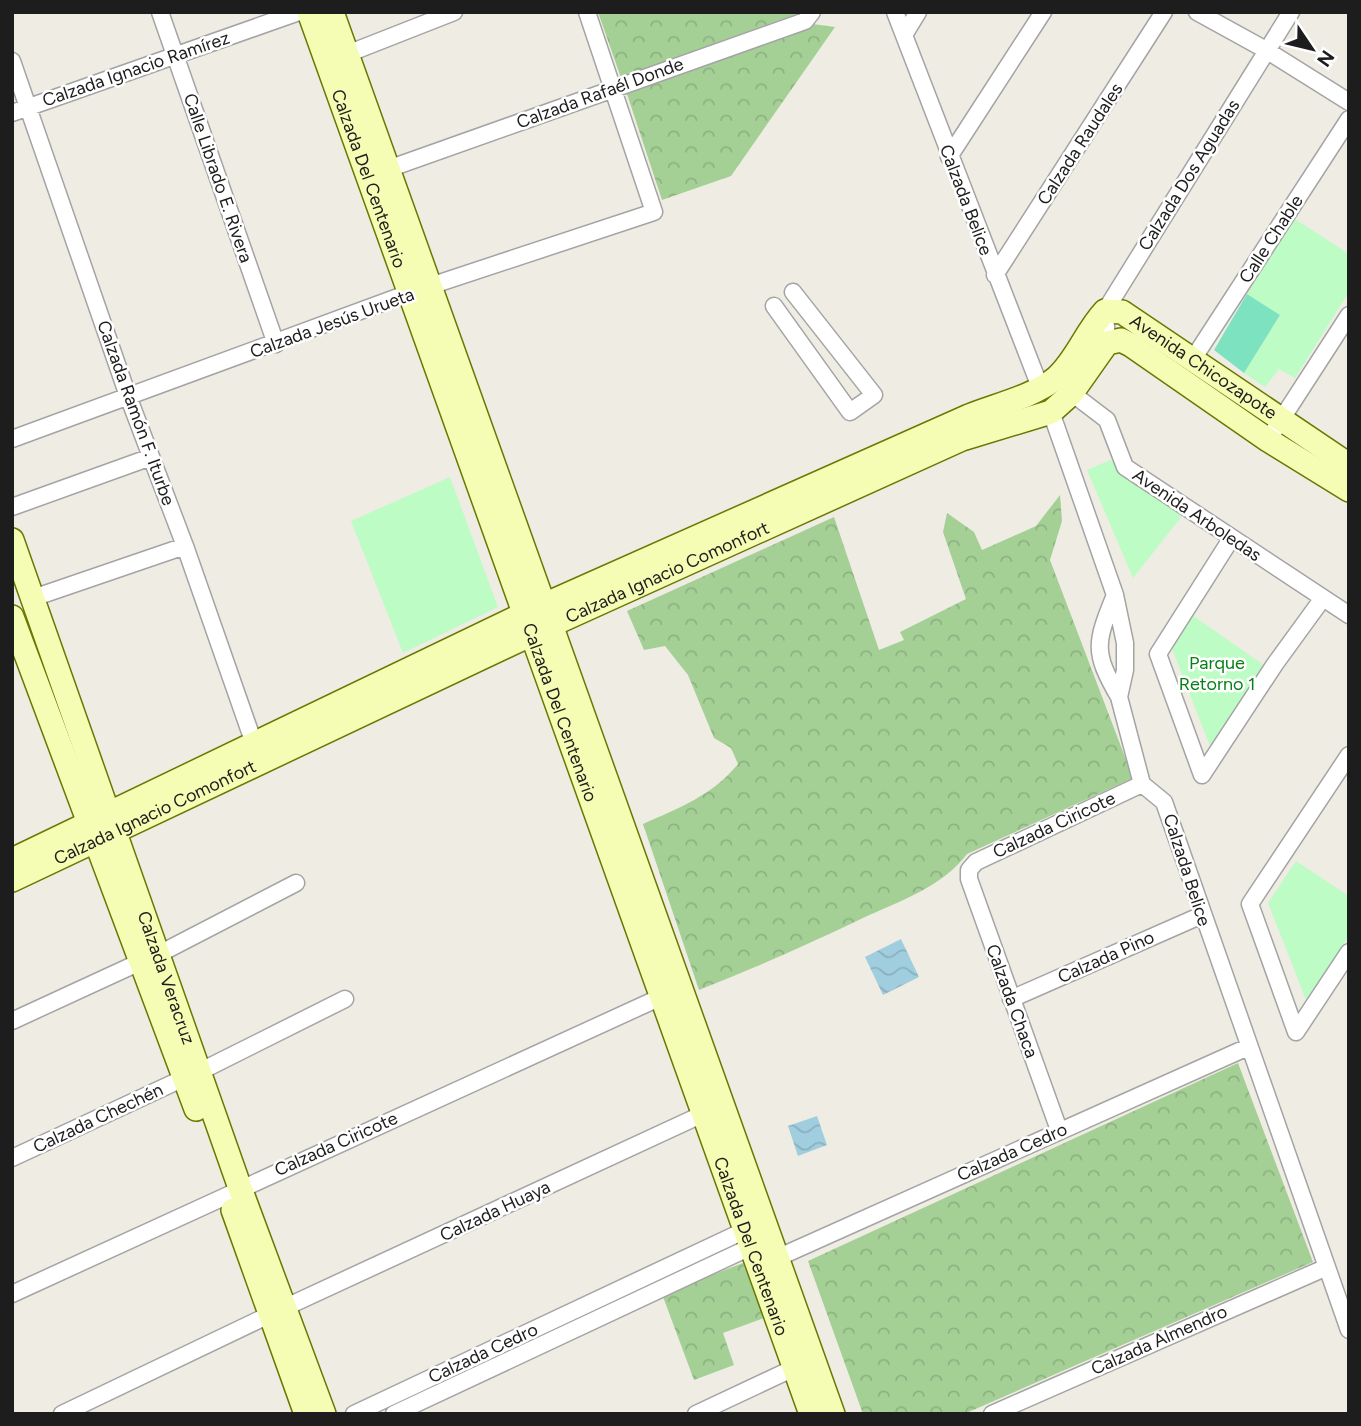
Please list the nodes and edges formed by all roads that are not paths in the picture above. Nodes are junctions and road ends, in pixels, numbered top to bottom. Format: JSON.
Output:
{"nodes":[{"id":1,"x":160,"y":12,"type":"edge"},
{"id":2,"x":299,"y":12,"type":"edge"},
{"id":3,"x":309,"y":12,"type":"edge"},
{"id":4,"x":332,"y":12,"type":"edge"},
{"id":5,"x":454,"y":12,"type":"edge"},
{"id":6,"x":587,"y":12,"type":"edge"},
{"id":7,"x":895,"y":12,"type":"edge"},
{"id":8,"x":918,"y":12,"type":"edge"},
{"id":9,"x":1043,"y":12,"type":"edge"},
{"id":10,"x":1164,"y":12,"type":"edge"},
{"id":11,"x":1197,"y":12,"type":"edge"},
{"id":12,"x":1291,"y":12,"type":"edge"},
{"id":13,"x":811,"y":14,"type":"edge"},
{"id":14,"x":904,"y":35,"type":"junction"},
{"id":15,"x":1266,"y":50,"type":"junction"},
{"id":16,"x":346,"y":54,"type":"junction"},
{"id":17,"x":176,"y":55,"type":"junction"},
{"id":18,"x":12,"y":61,"type":"edge"},
{"id":19,"x":613,"y":88,"type":"junction"},
{"id":20,"x":1349,"y":102,"type":"edge"},
{"id":21,"x":28,"y":107,"type":"junction"},
{"id":22,"x":12,"y":113,"type":"edge"},
{"id":23,"x":1349,"y":119,"type":"edge"},
{"id":24,"x":949,"y":157,"type":"junction"},
{"id":25,"x":388,"y":169,"type":"junction"},
{"id":26,"x":995,"y":275,"type":"junction"},
{"id":27,"x":420,"y":290,"type":"junction"},
{"id":28,"x":793,"y":292,"type":"dead end"},
{"id":29,"x":775,"y":306,"type":"dead end"},
{"id":30,"x":1105,"y":311,"type":"junction"},
{"id":31,"x":1349,"y":315,"type":"edge"},
{"id":32,"x":1107,"y":343,"type":"junction"},
{"id":33,"x":276,"y":344,"type":"junction"},
{"id":34,"x":1193,"y":359,"type":"junction"},
{"id":35,"x":1056,"y":395,"type":"junction"},
{"id":36,"x":128,"y":396,"type":"junction"},
{"id":37,"x":1281,"y":419,"type":"junction"},
{"id":38,"x":12,"y":439,"type":"edge"},
{"id":39,"x":1268,"y":440,"type":"junction"},
{"id":40,"x":151,"y":457,"type":"junction"},
{"id":41,"x":1349,"y":465,"type":"edge"},
{"id":42,"x":1349,"y":490,"type":"edge"},
{"id":43,"x":12,"y":507,"type":"edge"},
{"id":44,"x":1231,"y":539,"type":"junction"},
{"id":45,"x":12,"y":540,"type":"edge"},
{"id":46,"x":186,"y":546,"type":"junction"},
{"id":47,"x":1115,"y":595,"type":"junction"},
{"id":48,"x":33,"y":598,"type":"junction"},
{"id":49,"x":1323,"y":598,"type":"junction"},
{"id":50,"x":1349,"y":615,"type":"edge"},
{"id":51,"x":12,"y":617,"type":"edge"},
{"id":52,"x":538,"y":620,"type":"junction"},
{"id":53,"x":1119,"y":697,"type":"junction"},
{"id":54,"x":257,"y":753,"type":"junction"},
{"id":55,"x":1349,"y":755,"type":"edge"},
{"id":56,"x":1142,"y":784,"type":"junction"},
{"id":57,"x":104,"y":828,"type":"junction"},
{"id":58,"x":12,"y":860,"type":"edge"},
{"id":59,"x":969,"y":870,"type":"joint"},
{"id":60,"x":12,"y":880,"type":"edge"},
{"id":61,"x":296,"y":883,"type":"dead end"},
{"id":62,"x":1202,"y":915,"type":"junction"},
{"id":63,"x":1349,"y":952,"type":"edge"},
{"id":64,"x":150,"y":958,"type":"junction"},
{"id":65,"x":661,"y":997,"type":"junction"},
{"id":66,"x":345,"y":999,"type":"dead end"},
{"id":67,"x":1011,"y":999,"type":"junction"},
{"id":68,"x":12,"y":1021,"type":"edge"},
{"id":69,"x":1248,"y":1047,"type":"junction"},
{"id":70,"x":192,"y":1075,"type":"junction"},
{"id":71,"x":703,"y":1114,"type":"junction"},
{"id":72,"x":1059,"y":1130,"type":"junction"},
{"id":73,"x":12,"y":1157,"type":"edge"},
{"id":74,"x":234,"y":1191,"type":"junction"},
{"id":75,"x":761,"y":1239,"type":"junction"},
{"id":76,"x":1327,"y":1266,"type":"junction"},
{"id":77,"x":12,"y":1294,"type":"edge"},
{"id":78,"x":277,"y":1311,"type":"junction"},
{"id":79,"x":1349,"y":1331,"type":"edge"},
{"id":80,"x":794,"y":1368,"type":"junction"},
{"id":81,"x":62,"y":1414,"type":"edge"},
{"id":82,"x":306,"y":1414,"type":"edge"},
{"id":83,"x":324,"y":1414,"type":"edge"},
{"id":84,"x":354,"y":1414,"type":"edge"},
{"id":85,"x":394,"y":1414,"type":"edge"},
{"id":86,"x":696,"y":1414,"type":"edge"},
{"id":87,"x":811,"y":1414,"type":"edge"},
{"id":88,"x":833,"y":1414,"type":"edge"},
{"id":89,"x":992,"y":1414,"type":"edge"}],
"edges":[{"from":1,"to":17,"type":"street","name":"Calle Librado E. Rivera"},
{"from":2,"to":17,"type":"street","name":"Calzada Ignacio Ramírez"},
{"from":3,"to":27,"type":"main road","name":"Calzada Del Centenario"},
{"from":4,"to":16,"type":"main road","name":"Calzada Del Centenario"},
{"from":5,"to":16,"type":"street"},
{"from":6,"to":19,"type":"street"},
{"from":7,"to":14,"type":"street","name":"Calzada Belice"},
{"from":8,"to":14,"type":"street"},
{"from":9,"to":24,"type":"street"},
{"from":10,"to":26,"type":"street","name":"Calzada Raudales"},
{"from":11,"to":15,"type":"street"},
{"from":12,"to":15,"type":"street","name":"Calzada Dos Aguadas"},
{"from":13,"to":19,"type":"street","name":"Calzada Rafaél Donde"},
{"from":14,"to":24,"type":"street","name":"Calzada Belice"},
{"from":15,"to":20,"type":"street"},
{"from":15,"to":30,"type":"street","name":"Calzada Dos Aguadas"},
{"from":16,"to":25,"type":"main road","name":"Calzada Del Centenario"},
{"from":17,"to":21,"type":"street","name":"Calzada Ignacio Ramírez"},
{"from":17,"to":33,"type":"street","name":"Calle Librado E. Rivera"},
{"from":18,"to":21,"type":"street","name":"Calzada Ramón F. Iturbe"},
{"from":19,"to":25,"type":"street","name":"Calzada Rafaél Donde"},
{"from":19,"to":27,"type":"street","name":"Calzada Jesús Urueta"},
{"from":21,"to":22,"type":"street","name":"Calzada Ignacio Ramírez"},
{"from":21,"to":36,"type":"street","name":"Calzada Ramón F. Iturbe"},
{"from":23,"to":34,"type":"street","name":"Calle Chable"},
{"from":24,"to":26,"type":"street","name":"Calzada Belice"},
{"from":25,"to":27,"type":"main road","name":"Calzada Del Centenario"},
{"from":26,"to":35,"type":"street","name":"Calzada Belice"},
{"from":27,"to":33,"type":"street","name":"Calzada Jesús Urueta"},
{"from":27,"to":52,"type":"main road","name":"Calzada Del Centenario"},
{"from":28,"to":29,"type":"street"},
{"from":30,"to":32,"type":"street"},
{"from":30,"to":34,"type":"main road","name":"Avenida Chicozapote"},
{"from":30,"to":35,"type":"main road"},
{"from":31,"to":37,"type":"street"},
{"from":32,"to":35,"type":"main road","name":"Avenida Chicozapote"},
{"from":32,"to":39,"type":"main road","name":"Avenida Chicozapote"},
{"from":33,"to":36,"type":"street","name":"Calzada Jesús Urueta"},
{"from":34,"to":37,"type":"main road","name":"Avenida Chicozapote"},
{"from":35,"to":44,"type":"street","name":"Avenida Arboledas"},
{"from":35,"to":47,"type":"street","name":"Calzada Belice"},
{"from":35,"to":52,"type":"main road","name":"Calzada Ignacio Comonfort"},
{"from":36,"to":38,"type":"street","name":"Calzada Jesús Urueta"},
{"from":36,"to":40,"type":"street","name":"Calzada Ramón F. Iturbe"},
{"from":37,"to":39,"type":"street"},
{"from":37,"to":41,"type":"main road","name":"Avenida Chicozapote"},
{"from":39,"to":42,"type":"main road","name":"Avenida Chicozapote"},
{"from":40,"to":43,"type":"street"},
{"from":40,"to":46,"type":"street","name":"Calzada Ramón F. Iturbe"},
{"from":44,"to":49,"type":"street","name":"Avenida Arboledas"},
{"from":44,"to":49,"type":"street"},
{"from":45,"to":48,"type":"main road","name":"Calzada Veracruz"},
{"from":46,"to":48,"type":"street"},
{"from":46,"to":54,"type":"street","name":"Calzada Ramón F. Iturbe"},
{"from":47,"to":53,"type":"street","name":"Calzada Belice"},
{"from":47,"to":53,"type":"street"},
{"from":48,"to":57,"type":"main road","name":"Calzada Veracruz"},
{"from":49,"to":50,"type":"street","name":"Avenida Arboledas"},
{"from":51,"to":57,"type":"main road","name":"Calzada Veracruz"},
{"from":52,"to":54,"type":"main road","name":"Calzada Ignacio Comonfort"},
{"from":52,"to":65,"type":"main road","name":"Calzada Del Centenario"},
{"from":52,"to":75,"type":"main road","name":"Calzada Del Centenario"},
{"from":53,"to":56,"type":"street","name":"Calzada Belice"},
{"from":54,"to":57,"type":"main road","name":"Calzada Ignacio Comonfort"},
{"from":55,"to":63,"type":"street"},
{"from":56,"to":59,"type":"street","name":"Calzada Ciricote"},
{"from":56,"to":62,"type":"street","name":"Calzada Belice"},
{"from":57,"to":58,"type":"main road","name":"Calzada Ignacio Comonfort"},
{"from":57,"to":60,"type":"main road","name":"Calzada Ignacio Comonfort"},
{"from":57,"to":64,"type":"main road","name":"Calzada Veracruz"},
{"from":59,"to":67,"type":"street","name":"Calzada Chaca"},
{"from":61,"to":64,"type":"street"},
{"from":62,"to":67,"type":"street","name":"Calzada Pino"},
{"from":62,"to":69,"type":"street","name":"Calzada Belice"},
{"from":64,"to":68,"type":"street"},
{"from":64,"to":70,"type":"main road","name":"Calzada Veracruz"},
{"from":65,"to":71,"type":"main road","name":"Calzada Del Centenario"},
{"from":65,"to":74,"type":"street","name":"Calzada Ciricote"},
{"from":66,"to":70,"type":"street","name":"Calzada Chechén"},
{"from":67,"to":72,"type":"street","name":"Calzada Chaca"},
{"from":69,"to":72,"type":"street","name":"Calzada Cedro"},
{"from":69,"to":76,"type":"street","name":"Calzada Belice"},
{"from":70,"to":73,"type":"street","name":"Calzada Chechén"},
{"from":70,"to":74,"type":"main road","name":"Calzada Veracruz"},
{"from":71,"to":75,"type":"main road","name":"Calzada Del Centenario"},
{"from":71,"to":78,"type":"street","name":"Calzada Huaya"},
{"from":72,"to":75,"type":"street","name":"Calzada Cedro"},
{"from":74,"to":77,"type":"street","name":"Calzada Ciricote"},
{"from":74,"to":78,"type":"main road","name":"Calzada Veracruz"},
{"from":75,"to":80,"type":"main road","name":"Calzada Del Centenario"},
{"from":75,"to":84,"type":"street","name":"Calzada Cedro"},
{"from":75,"to":85,"type":"street","name":"Calzada Cedro"},
{"from":75,"to":88,"type":"main road","name":"Calzada Del Centenario"},
{"from":76,"to":79,"type":"street","name":"Calzada Belice"},
{"from":76,"to":89,"type":"street","name":"Calzada Almendro"},
{"from":78,"to":81,"type":"street","name":"Calzada Huaya"},
{"from":78,"to":82,"type":"main road","name":"Calzada Veracruz"},
{"from":78,"to":83,"type":"main road","name":"Calzada Veracruz"},
{"from":80,"to":86,"type":"street"},
{"from":80,"to":87,"type":"main road","name":"Calzada Del Centenario"}]}
